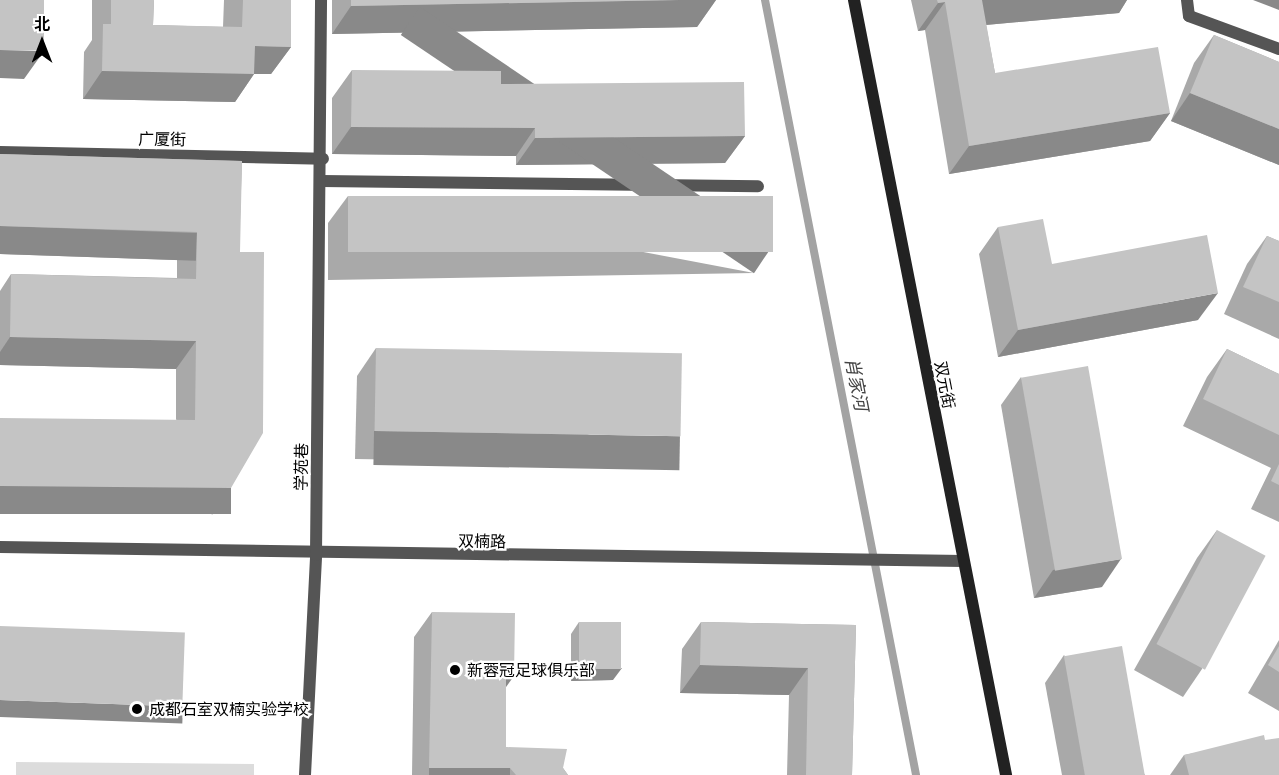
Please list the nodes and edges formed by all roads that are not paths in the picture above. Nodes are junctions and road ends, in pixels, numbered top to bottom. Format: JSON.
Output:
{"nodes":[{"id":1,"x":321,"y":0,"type":"edge"},
{"id":2,"x":854,"y":0,"type":"edge"},
{"id":3,"x":1187,"y":0,"type":"edge"},
{"id":4,"x":1279,"y":49,"type":"edge"},
{"id":5,"x":0,"y":152,"type":"edge"},
{"id":6,"x":322,"y":159,"type":"junction"},
{"id":7,"x":322,"y":181,"type":"junction"},
{"id":8,"x":758,"y":186,"type":"dead end"},
{"id":9,"x":0,"y":547,"type":"edge"},
{"id":10,"x":316,"y":555,"type":"junction"},
{"id":11,"x":963,"y":561,"type":"junction"},
{"id":12,"x":305,"y":775,"type":"edge"},
{"id":13,"x":1006,"y":775,"type":"edge"}],
"edges":[{"from":1,"to":6,"type":"street","name":"学苑巷"},
{"from":2,"to":11,"type":"main road","name":"双元街"},
{"from":3,"to":4,"type":"street"},
{"from":5,"to":6,"type":"street","name":"广厦街"},
{"from":6,"to":7,"type":"street","name":"学苑巷"},
{"from":7,"to":8,"type":"street"},
{"from":7,"to":10,"type":"street","name":"学苑巷"},
{"from":9,"to":10,"type":"street","name":"双楠路"},
{"from":10,"to":11,"type":"street","name":"双楠路"},
{"from":10,"to":12,"type":"street","name":"学苑巷"},
{"from":11,"to":13,"type":"main road","name":"双元街"}]}
